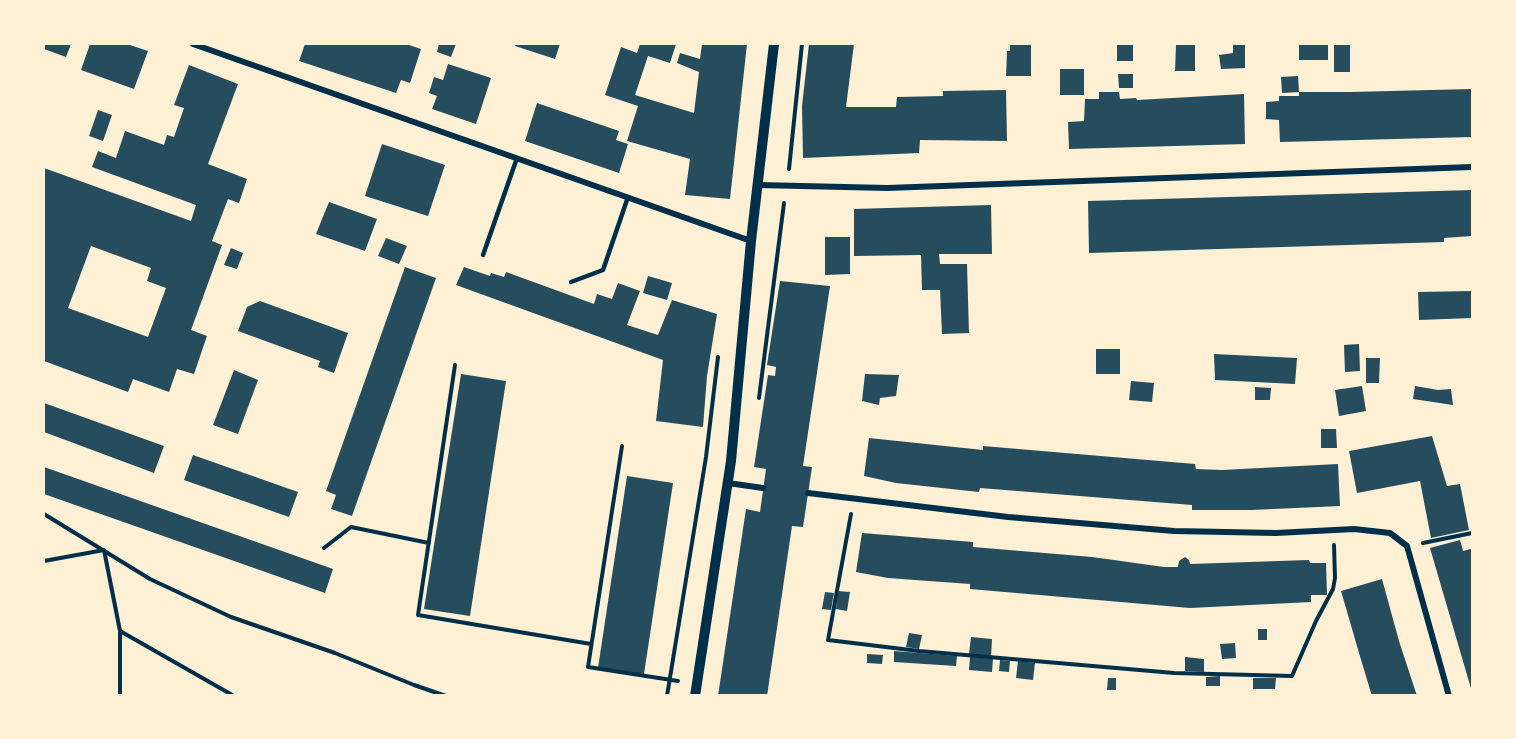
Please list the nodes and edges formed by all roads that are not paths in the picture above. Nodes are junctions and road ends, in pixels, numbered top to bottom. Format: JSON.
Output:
{"nodes":[{"id":1,"x":193,"y":44,"type":"edge"},
{"id":2,"x":774,"y":44,"type":"edge"},
{"id":3,"x":517,"y":158,"type":"junction"},
{"id":4,"x":1473,"y":167,"type":"edge"},
{"id":5,"x":759,"y":185,"type":"junction"},
{"id":6,"x":628,"y":197,"type":"junction"},
{"id":7,"x":752,"y":241,"type":"junction"},
{"id":8,"x":483,"y":255,"type":"dead end"},
{"id":9,"x":571,"y":282,"type":"dead end"},
{"id":10,"x":728,"y":483,"type":"junction"},
{"id":11,"x":763,"y":488,"type":"dead end"},
{"id":12,"x":808,"y":494,"type":"dead end"},
{"id":13,"x":695,"y":696,"type":"edge"},
{"id":14,"x":1449,"y":696,"type":"edge"}],
"edges":[{"from":1,"to":3,"type":"street"},
{"from":2,"to":5,"type":"street"},
{"from":3,"to":6,"type":"street"},
{"from":3,"to":8,"type":"lane"},
{"from":4,"to":5,"type":"street"},
{"from":5,"to":7,"type":"street"},
{"from":6,"to":7,"type":"street"},
{"from":6,"to":9,"type":"lane"},
{"from":7,"to":10,"type":"street"},
{"from":10,"to":11,"type":"street"},
{"from":10,"to":13,"type":"street"},
{"from":12,"to":14,"type":"street"}]}
